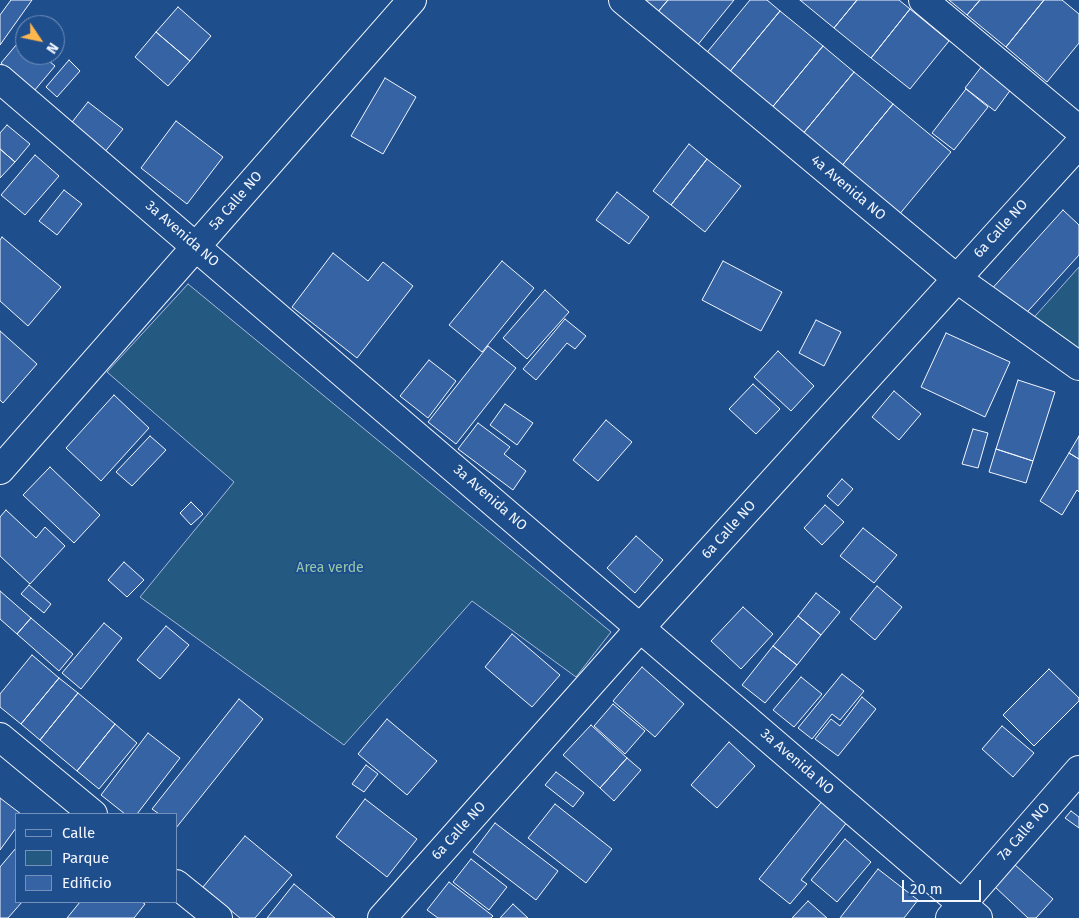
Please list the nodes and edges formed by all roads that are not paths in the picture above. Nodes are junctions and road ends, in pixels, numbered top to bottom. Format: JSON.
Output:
{"nodes":[{"id":1,"x":412,"y":0,"type":"edge"},
{"id":2,"x":623,"y":0,"type":"edge"},
{"id":3,"x":923,"y":0,"type":"edge"},
{"id":4,"x":0,"y":79,"type":"edge"},
{"id":5,"x":1079,"y":130,"type":"edge"},
{"id":6,"x":1079,"y":144,"type":"edge"},
{"id":7,"x":196,"y":246,"type":"junction"},
{"id":8,"x":956,"y":278,"type":"junction"},
{"id":9,"x":1079,"y":366,"type":"edge"},
{"id":10,"x":0,"y":470,"type":"edge"},
{"id":11,"x":641,"y":628,"type":"junction"},
{"id":12,"x":0,"y":737,"type":"edge"},
{"id":13,"x":1079,"y":770,"type":"edge"},
{"id":14,"x":92,"y":813,"type":"edge"},
{"id":15,"x":178,"y":886,"type":"edge"},
{"id":16,"x":963,"y":914,"type":"edge"},
{"id":17,"x":218,"y":918,"type":"edge"},
{"id":18,"x":382,"y":918,"type":"edge"}],
"edges":[{"from":1,"to":7,"type":"street","name":"5a Calle NO"},
{"from":2,"to":8,"type":"street","name":"4a Avenida NO"},
{"from":3,"to":5,"type":"street"},
{"from":4,"to":7,"type":"street","name":"3a Avenida NO"},
{"from":6,"to":8,"type":"street","name":"6a Calle NO"},
{"from":7,"to":10,"type":"street","name":"5a Calle NO"},
{"from":7,"to":11,"type":"street","name":"3a Avenida NO"},
{"from":8,"to":9,"type":"street","name":"4a Avenida NO"},
{"from":8,"to":11,"type":"street","name":"6a Calle NO"},
{"from":11,"to":16,"type":"street","name":"3a Avenida NO"},
{"from":11,"to":18,"type":"street","name":"6a Calle NO"},
{"from":12,"to":14,"type":"street"},
{"from":13,"to":16,"type":"street","name":"7a Calle NO"},
{"from":15,"to":17,"type":"street"}]}
